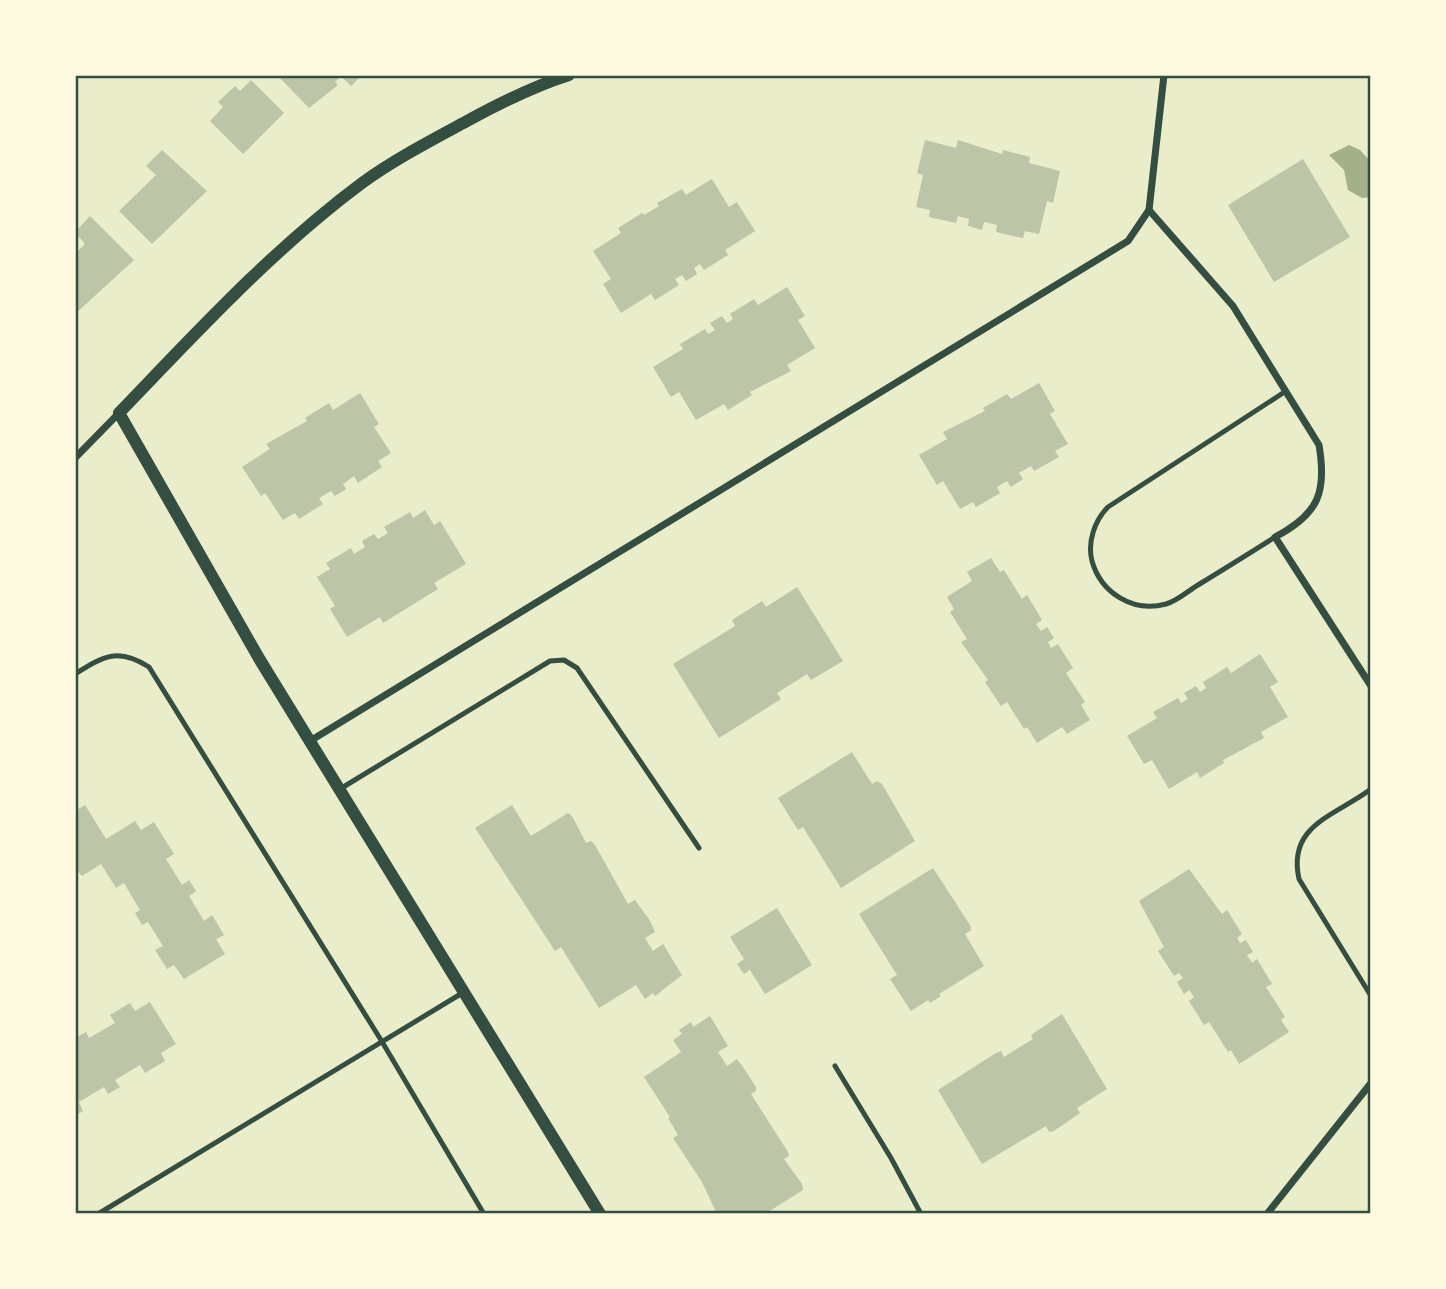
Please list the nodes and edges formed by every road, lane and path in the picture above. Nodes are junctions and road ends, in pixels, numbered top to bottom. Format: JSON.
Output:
{"nodes":[{"id":1,"x":1164,"y":75,"type":"edge"},
{"id":2,"x":563,"y":76,"type":"edge"},
{"id":3,"x":1149,"y":210,"type":"junction"},
{"id":4,"x":1286,"y":391,"type":"junction"},
{"id":5,"x":119,"y":413,"type":"junction"},
{"id":6,"x":75,"y":458,"type":"edge"},
{"id":7,"x":1275,"y":537,"type":"junction"},
{"id":8,"x":75,"y":674,"type":"edge"},
{"id":9,"x":1371,"y":686,"type":"edge"},
{"id":10,"x":310,"y":741,"type":"junction"},
{"id":11,"x":340,"y":789,"type":"junction"},
{"id":12,"x":1371,"y":789,"type":"edge"},
{"id":13,"x":699,"y":848,"type":"dead end"},
{"id":14,"x":464,"y":992,"type":"junction"},
{"id":15,"x":1371,"y":996,"type":"edge"},
{"id":16,"x":381,"y":1040,"type":"junction"},
{"id":17,"x":835,"y":1066,"type":"dead end"},
{"id":18,"x":1371,"y":1083,"type":"edge"},
{"id":19,"x":98,"y":1214,"type":"edge"},
{"id":20,"x":484,"y":1214,"type":"edge"},
{"id":21,"x":600,"y":1214,"type":"edge"},
{"id":22,"x":921,"y":1214,"type":"edge"},
{"id":23,"x":1267,"y":1214,"type":"edge"}],
"edges":[{"from":1,"to":3,"type":"street"},
{"from":2,"to":5,"type":"street"},
{"from":3,"to":4,"type":"street"},
{"from":3,"to":10,"type":"street"},
{"from":4,"to":7,"type":"street"},
{"from":4,"to":7,"type":"lane"},
{"from":5,"to":6,"type":"street"},
{"from":5,"to":10,"type":"street"},
{"from":7,"to":9,"type":"street"},
{"from":8,"to":16,"type":"lane"},
{"from":10,"to":11,"type":"street"},
{"from":11,"to":13,"type":"lane"},
{"from":11,"to":14,"type":"street"},
{"from":12,"to":15,"type":"lane"},
{"from":14,"to":16,"type":"lane"},
{"from":14,"to":21,"type":"street"},
{"from":16,"to":19,"type":"lane"},
{"from":16,"to":20,"type":"lane"},
{"from":17,"to":22,"type":"lane"},
{"from":18,"to":23,"type":"street"}]}
